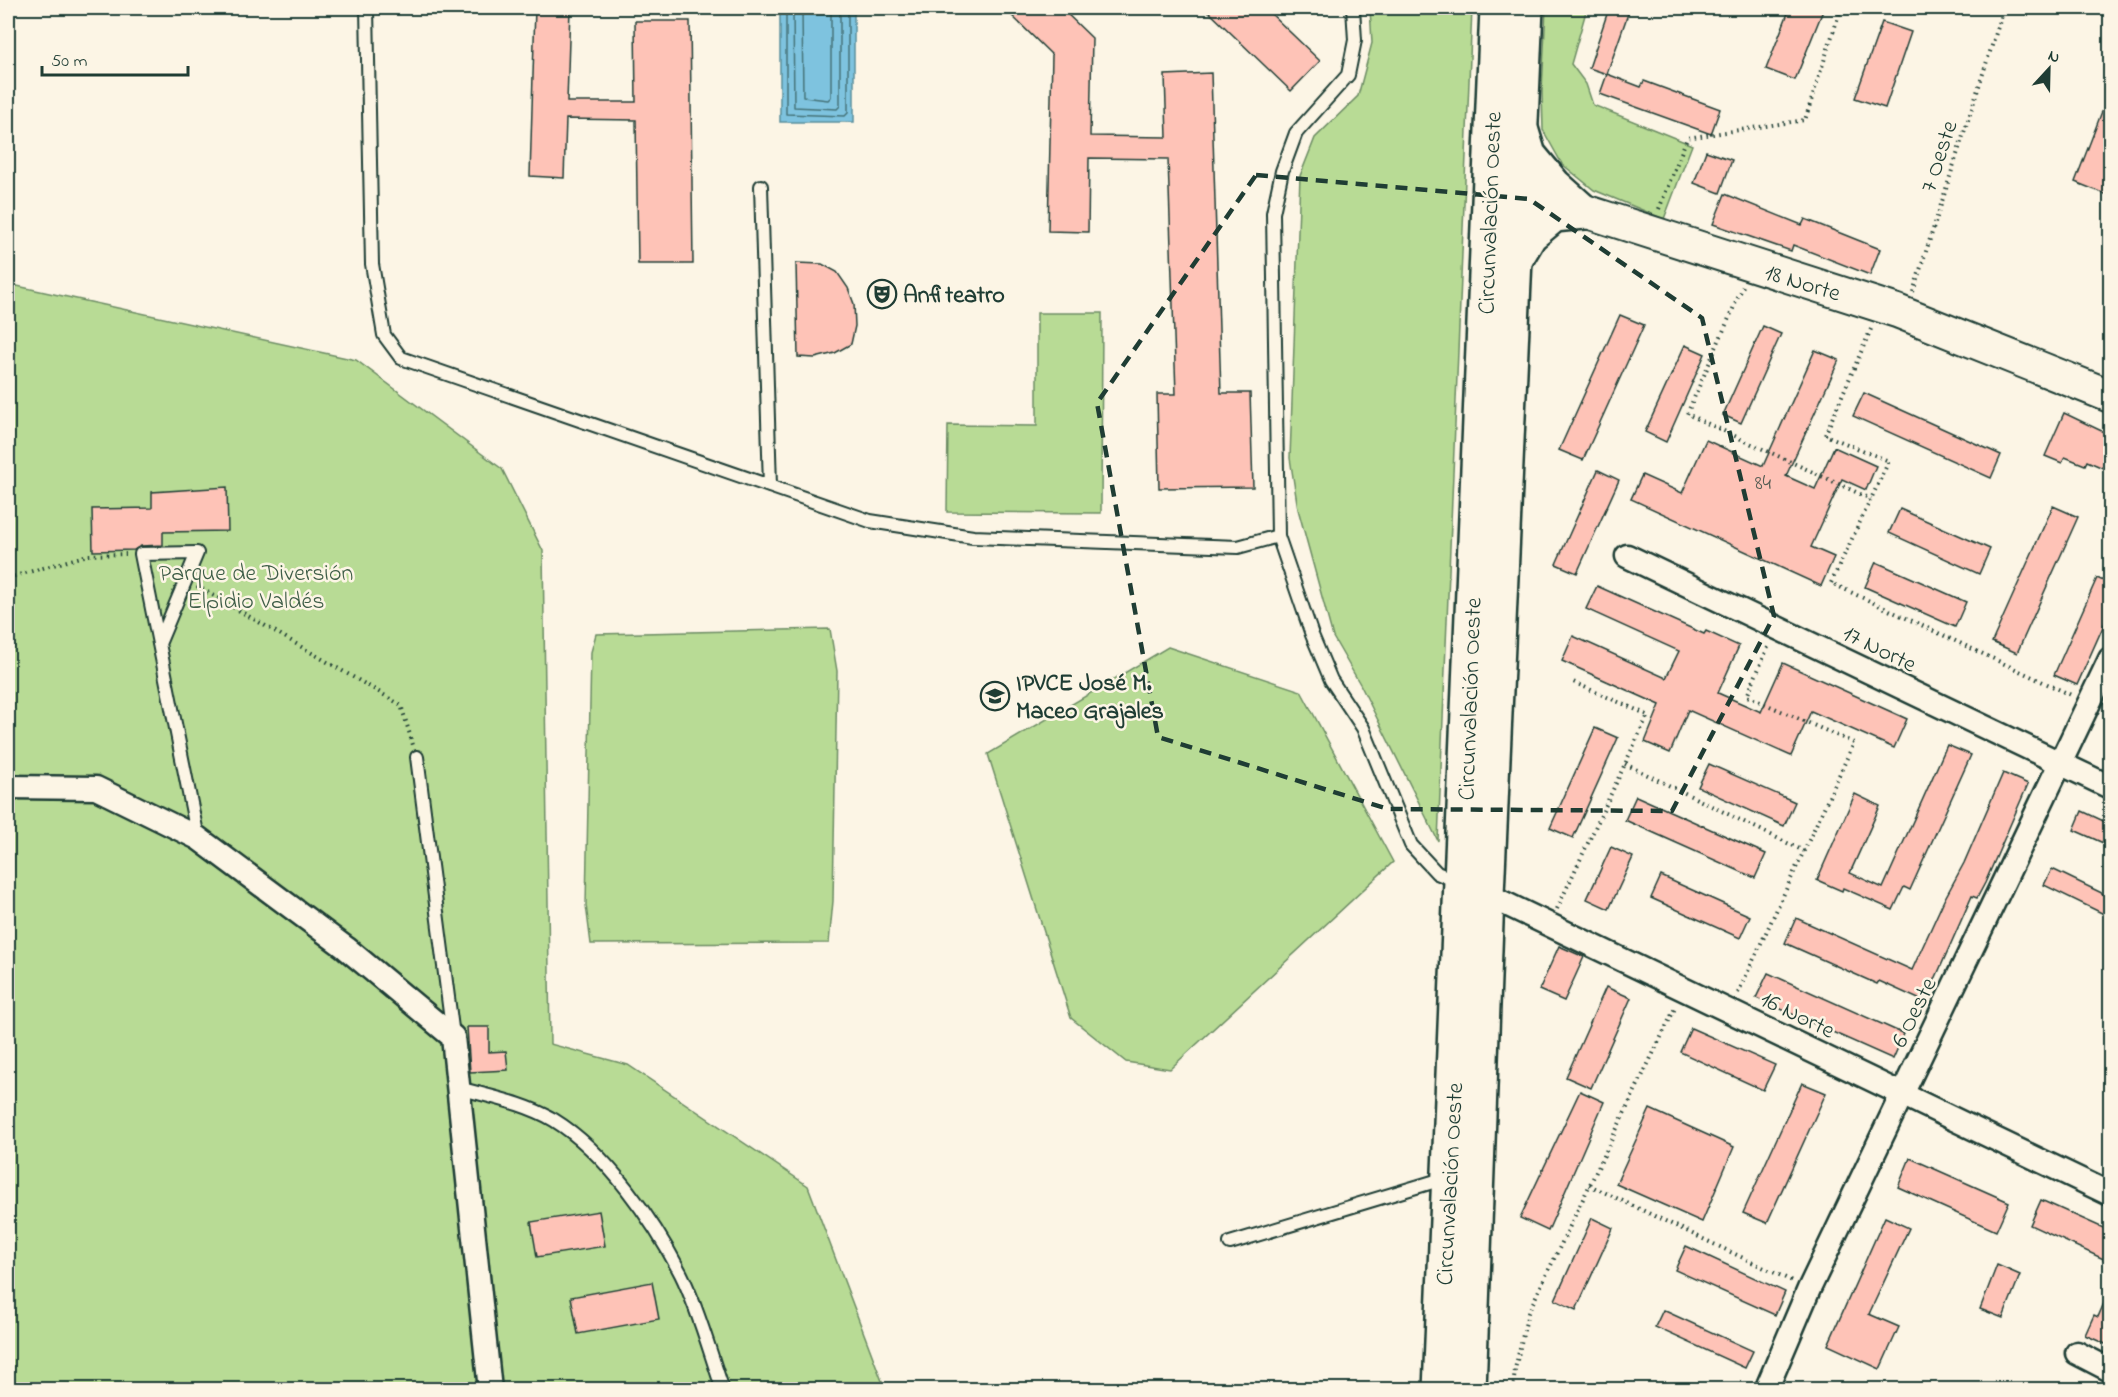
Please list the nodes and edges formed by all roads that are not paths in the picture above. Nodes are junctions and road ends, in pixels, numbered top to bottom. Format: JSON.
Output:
{"nodes":[{"id":1,"x":367,"y":8,"type":"edge"},
{"id":2,"x":1353,"y":8,"type":"edge"},
{"id":3,"x":1497,"y":8,"type":"edge"},
{"id":4,"x":1526,"y":8,"type":"edge"},
{"id":5,"x":1521,"y":126,"type":"junction"},
{"id":6,"x":1504,"y":185,"type":"junction"},
{"id":7,"x":761,"y":186,"type":"dead end"},
{"id":8,"x":1584,"y":212,"type":"junction"},
{"id":9,"x":1514,"y":262,"type":"junction"},
{"id":10,"x":2110,"y":396,"type":"edge"},
{"id":11,"x":770,"y":486,"type":"junction"},
{"id":12,"x":1278,"y":536,"type":"junction"},
{"id":13,"x":1626,"y":556,"type":"dead end"},
{"id":14,"x":159,"y":644,"type":"junction"},
{"id":15,"x":2110,"y":659,"type":"edge"},
{"id":16,"x":417,"y":757,"type":"road end"},
{"id":17,"x":2061,"y":764,"type":"junction"},
{"id":18,"x":8,"y":787,"type":"edge"},
{"id":19,"x":2110,"y":787,"type":"edge"},
{"id":20,"x":198,"y":838,"type":"junction"},
{"id":21,"x":1475,"y":889,"type":"junction"},
{"id":22,"x":453,"y":1037,"type":"junction"},
{"id":23,"x":459,"y":1088,"type":"junction"},
{"id":24,"x":1903,"y":1095,"type":"junction"},
{"id":25,"x":1463,"y":1179,"type":"junction"},
{"id":26,"x":2110,"y":1194,"type":"edge"},
{"id":27,"x":1230,"y":1243,"type":"dead end"},
{"id":28,"x":2077,"y":1353,"type":"dead end"},
{"id":29,"x":2110,"y":1370,"type":"edge"},
{"id":30,"x":490,"y":1389,"type":"edge"},
{"id":31,"x":723,"y":1389,"type":"edge"},
{"id":32,"x":1440,"y":1389,"type":"edge"},
{"id":33,"x":1469,"y":1389,"type":"edge"},
{"id":34,"x":1766,"y":1389,"type":"edge"}],
"edges":[{"from":1,"to":11,"type":"lane"},
{"from":2,"to":12,"type":"lane"},
{"from":3,"to":6,"type":"main road","name":"Circunvalación Oeste"},
{"from":4,"to":5,"type":"main road","name":"Circunvalación Oeste"},
{"from":5,"to":6,"type":"main road","name":"Circunvalación Oeste"},
{"from":5,"to":8,"type":"main road"},
{"from":6,"to":8,"type":"main road","name":"18 Norte"},
{"from":6,"to":9,"type":"main road","name":"Circunvalación Oeste"},
{"from":6,"to":21,"type":"main road","name":"Circunvalación Oeste"},
{"from":7,"to":11,"type":"lane"},
{"from":8,"to":9,"type":"main road"},
{"from":8,"to":10,"type":"main road","name":"18 Norte"},
{"from":9,"to":21,"type":"main road","name":"Circunvalación Oeste"},
{"from":11,"to":12,"type":"lane"},
{"from":12,"to":21,"type":"lane"},
{"from":13,"to":17,"type":"street","name":"17 Norte"},
{"from":14,"to":14,"type":"lane"},
{"from":14,"to":20,"type":"lane"},
{"from":15,"to":17,"type":"street","name":"6 Oeste"},
{"from":16,"to":22,"type":"lane"},
{"from":17,"to":19,"type":"street","name":"17 Norte"},
{"from":17,"to":24,"type":"street","name":"6 Oeste"},
{"from":18,"to":20,"type":"street"},
{"from":20,"to":22,"type":"street"},
{"from":21,"to":24,"type":"street","name":"16 Norte"},
{"from":21,"to":25,"type":"main road","name":"Circunvalación Oeste"},
{"from":22,"to":23,"type":"street"},
{"from":23,"to":30,"type":"street"},
{"from":23,"to":31,"type":"lane"},
{"from":24,"to":26,"type":"street","name":"16 Norte"},
{"from":24,"to":34,"type":"street","name":"6 Oeste"},
{"from":25,"to":27,"type":"lane"},
{"from":25,"to":32,"type":"main road","name":"Circunvalación Oeste"},
{"from":25,"to":33,"type":"main road","name":"Circunvalación Oeste"},
{"from":28,"to":29,"type":"street"}]}
